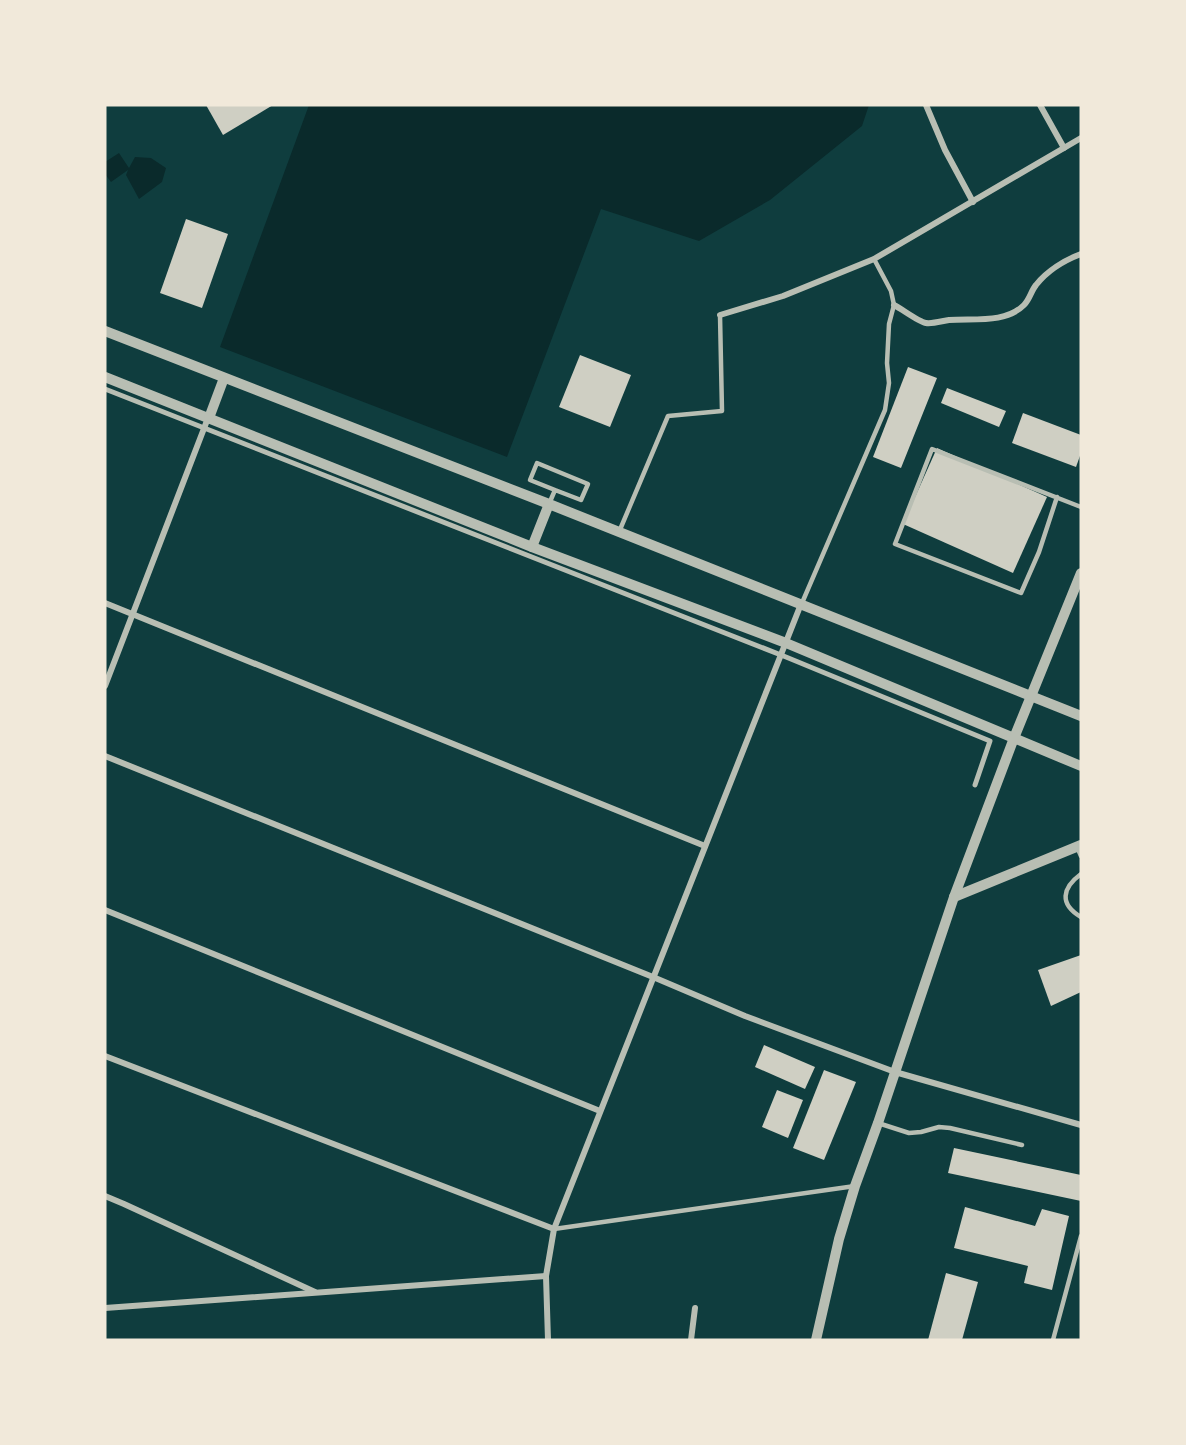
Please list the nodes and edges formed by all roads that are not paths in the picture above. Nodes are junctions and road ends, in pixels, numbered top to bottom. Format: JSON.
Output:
{"nodes":[{"id":1,"x":926,"y":105,"type":"edge"},
{"id":2,"x":1040,"y":105,"type":"edge"},
{"id":3,"x":1081,"y":138,"type":"edge"},
{"id":4,"x":1065,"y":148,"type":"junction"},
{"id":5,"x":973,"y":202,"type":"junction"},
{"id":6,"x":1081,"y":254,"type":"edge"},
{"id":7,"x":874,"y":260,"type":"junction"},
{"id":8,"x":894,"y":305,"type":"junction"},
{"id":9,"x":720,"y":315,"type":"joint"},
{"id":10,"x":105,"y":331,"type":"edge"},
{"id":11,"x":105,"y":377,"type":"edge"},
{"id":12,"x":224,"y":378,"type":"junction"},
{"id":13,"x":105,"y":389,"type":"edge"},
{"id":14,"x":207,"y":423,"type":"junction"},
{"id":15,"x":555,"y":490,"type":"junction"},
{"id":16,"x":1057,"y":497,"type":"junction"},
{"id":17,"x":549,"y":504,"type":"junction"},
{"id":18,"x":1081,"y":507,"type":"edge"},
{"id":19,"x":619,"y":532,"type":"junction"},
{"id":20,"x":532,"y":547,"type":"junction"},
{"id":21,"x":1081,"y":573,"type":"edge"},
{"id":22,"x":105,"y":603,"type":"edge"},
{"id":23,"x":801,"y":604,"type":"junction"},
{"id":24,"x":133,"y":615,"type":"junction"},
{"id":25,"x":786,"y":643,"type":"junction"},
{"id":26,"x":781,"y":655,"type":"junction"},
{"id":27,"x":105,"y":686,"type":"edge"},
{"id":28,"x":1032,"y":696,"type":"junction"},
{"id":29,"x":1081,"y":716,"type":"edge"},
{"id":30,"x":1014,"y":738,"type":"junction"},
{"id":31,"x":105,"y":756,"type":"edge"},
{"id":32,"x":1081,"y":766,"type":"edge"},
{"id":33,"x":975,"y":785,"type":"dead end"},
{"id":34,"x":705,"y":846,"type":"junction"},
{"id":35,"x":1080,"y":849,"type":"edge"},
{"id":36,"x":1081,"y":874,"type":"edge"},
{"id":37,"x":954,"y":897,"type":"junction"},
{"id":38,"x":105,"y":910,"type":"edge"},
{"id":39,"x":1081,"y":917,"type":"edge"},
{"id":40,"x":653,"y":977,"type":"junction"},
{"id":41,"x":105,"y":1056,"type":"edge"},
{"id":42,"x":895,"y":1072,"type":"junction"},
{"id":43,"x":600,"y":1111,"type":"junction"},
{"id":44,"x":878,"y":1124,"type":"junction"},
{"id":45,"x":1081,"y":1125,"type":"edge"},
{"id":46,"x":1022,"y":1145,"type":"dead end"},
{"id":47,"x":855,"y":1186,"type":"junction"},
{"id":48,"x":105,"y":1196,"type":"edge"},
{"id":49,"x":554,"y":1229,"type":"junction"},
{"id":50,"x":1081,"y":1236,"type":"edge"},
{"id":51,"x":1078,"y":1257,"type":"edge"},
{"id":52,"x":546,"y":1276,"type":"junction"},
{"id":53,"x":316,"y":1293,"type":"junction"},
{"id":54,"x":105,"y":1308,"type":"edge"},
{"id":55,"x":694,"y":1308,"type":"dead end"},
{"id":56,"x":548,"y":1340,"type":"edge"},
{"id":57,"x":691,"y":1340,"type":"edge"},
{"id":58,"x":816,"y":1340,"type":"edge"},
{"id":59,"x":1053,"y":1340,"type":"edge"}],
"edges":[{"from":1,"to":5,"type":"street"},
{"from":2,"to":4,"type":"street"},
{"from":3,"to":4,"type":"street"},
{"from":4,"to":5,"type":"street"},
{"from":5,"to":7,"type":"street"},
{"from":6,"to":8,"type":"street"},
{"from":7,"to":8,"type":"lane"},
{"from":7,"to":9,"type":"street"},
{"from":8,"to":23,"type":"lane"},
{"from":9,"to":19,"type":"lane"},
{"from":10,"to":12,"type":"street"},
{"from":11,"to":14,"type":"street"},
{"from":12,"to":14,"type":"street"},
{"from":12,"to":17,"type":"street"},
{"from":13,"to":14,"type":"street"},
{"from":14,"to":20,"type":"street"},
{"from":14,"to":24,"type":"street"},
{"from":14,"to":26,"type":"street"},
{"from":15,"to":15,"type":"lane"},
{"from":15,"to":17,"type":"lane"},
{"from":16,"to":16,"type":"lane"},
{"from":16,"to":18,"type":"lane"},
{"from":17,"to":19,"type":"street"},
{"from":17,"to":20,"type":"street"},
{"from":19,"to":23,"type":"street"},
{"from":20,"to":25,"type":"street"},
{"from":21,"to":28,"type":"street"},
{"from":22,"to":24,"type":"street"},
{"from":23,"to":25,"type":"street"},
{"from":23,"to":28,"type":"street"},
{"from":24,"to":27,"type":"street"},
{"from":24,"to":34,"type":"street"},
{"from":25,"to":26,"type":"street"},
{"from":25,"to":30,"type":"street"},
{"from":26,"to":33,"type":"street"},
{"from":26,"to":34,"type":"street"},
{"from":28,"to":29,"type":"street"},
{"from":28,"to":30,"type":"street"},
{"from":30,"to":32,"type":"street"},
{"from":30,"to":37,"type":"street"},
{"from":31,"to":40,"type":"street"},
{"from":34,"to":40,"type":"street"},
{"from":35,"to":37,"type":"street"},
{"from":36,"to":39,"type":"lane"},
{"from":37,"to":42,"type":"street"},
{"from":38,"to":43,"type":"street"},
{"from":40,"to":42,"type":"street"},
{"from":40,"to":43,"type":"street"},
{"from":41,"to":49,"type":"street"},
{"from":42,"to":44,"type":"street"},
{"from":42,"to":45,"type":"street"},
{"from":43,"to":49,"type":"street"},
{"from":44,"to":46,"type":"lane"},
{"from":44,"to":47,"type":"street"},
{"from":47,"to":49,"type":"lane"},
{"from":47,"to":58,"type":"street"},
{"from":48,"to":53,"type":"street"},
{"from":49,"to":52,"type":"street"},
{"from":50,"to":51,"type":"lane"},
{"from":51,"to":59,"type":"lane"},
{"from":52,"to":53,"type":"street"},
{"from":52,"to":56,"type":"street"},
{"from":53,"to":54,"type":"street"},
{"from":55,"to":57,"type":"street"}]}
